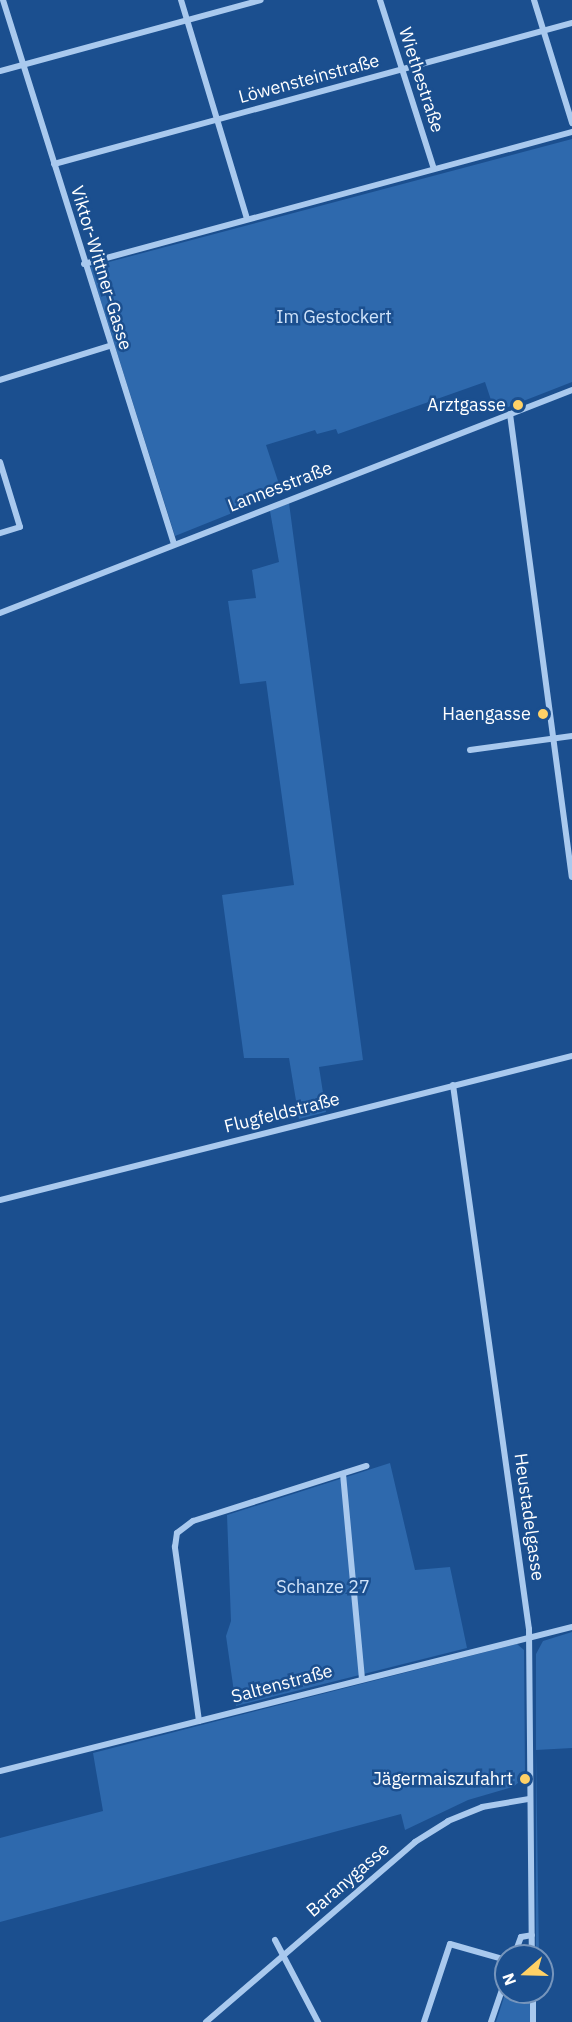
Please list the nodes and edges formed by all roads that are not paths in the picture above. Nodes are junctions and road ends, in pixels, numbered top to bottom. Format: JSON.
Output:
{"nodes":[{"id":1,"x":3,"y":0,"type":"edge"},
{"id":2,"x":181,"y":0,"type":"edge"},
{"id":3,"x":261,"y":0,"type":"edge"},
{"id":4,"x":380,"y":0,"type":"edge"},
{"id":5,"x":534,"y":0,"type":"edge"},
{"id":6,"x":187,"y":20,"type":"junction"},
{"id":7,"x":572,"y":23,"type":"edge"},
{"id":8,"x":543,"y":31,"type":"junction"},
{"id":9,"x":22,"y":64,"type":"junction"},
{"id":10,"x":403,"y":69,"type":"junction"},
{"id":11,"x":0,"y":71,"type":"edge"},
{"id":12,"x":217,"y":119,"type":"junction"},
{"id":13,"x":572,"y":123,"type":"edge"},
{"id":14,"x":572,"y":132,"type":"edge"},
{"id":15,"x":54,"y":164,"type":"junction"},
{"id":16,"x":434,"y":169,"type":"junction"},
{"id":17,"x":247,"y":218,"type":"junction"},
{"id":18,"x":84,"y":264,"type":"junction"},
{"id":19,"x":109,"y":346,"type":"junction"},
{"id":20,"x":0,"y":380,"type":"edge"},
{"id":21,"x":572,"y":390,"type":"edge"},
{"id":22,"x":510,"y":414,"type":"junction"},
{"id":23,"x":0,"y":462,"type":"edge"},
{"id":24,"x":0,"y":533,"type":"edge"},
{"id":25,"x":174,"y":544,"type":"junction"},
{"id":26,"x":0,"y":613,"type":"edge"},
{"id":27,"x":572,"y":736,"type":"edge"},
{"id":28,"x":554,"y":739,"type":"junction"},
{"id":29,"x":470,"y":750,"type":"dead end"},
{"id":30,"x":572,"y":877,"type":"edge"},
{"id":31,"x":572,"y":1056,"type":"edge"},
{"id":32,"x":453,"y":1085,"type":"junction"},
{"id":33,"x":0,"y":1200,"type":"edge"},
{"id":34,"x":366,"y":1466,"type":"dead end"},
{"id":35,"x":343,"y":1474,"type":"junction"},
{"id":36,"x":572,"y":1627,"type":"edge"},
{"id":37,"x":529,"y":1638,"type":"junction"},
{"id":38,"x":362,"y":1679,"type":"junction"},
{"id":39,"x":199,"y":1721,"type":"junction"},
{"id":40,"x":0,"y":1771,"type":"edge"},
{"id":41,"x":529,"y":1799,"type":"junction"},
{"id":42,"x":532,"y":1935,"type":"junction"},
{"id":43,"x":275,"y":1940,"type":"dead end"},
{"id":44,"x":518,"y":1944,"type":"edge"},
{"id":45,"x":532,"y":1944,"type":"edge"},
{"id":46,"x":283,"y":1955,"type":"junction"},
{"id":47,"x":494,"y":1957,"type":"edge"},
{"id":48,"x":497,"y":2004,"type":"edge"},
{"id":49,"x":533,"y":2004,"type":"edge"},
{"id":50,"x":206,"y":2022,"type":"edge"},
{"id":51,"x":318,"y":2022,"type":"edge"},
{"id":52,"x":424,"y":2022,"type":"edge"},
{"id":53,"x":491,"y":2022,"type":"edge"},
{"id":54,"x":533,"y":2022,"type":"edge"}],
"edges":[{"from":1,"to":9,"type":"street","name":"Viktor-Wittner-Gasse"},
{"from":2,"to":6,"type":"street"},
{"from":3,"to":6,"type":"street"},
{"from":4,"to":10,"type":"street","name":"Wiethestraße"},
{"from":5,"to":8,"type":"street"},
{"from":6,"to":9,"type":"street"},
{"from":6,"to":12,"type":"street"},
{"from":7,"to":8,"type":"street","name":"Löwensteinstraße"},
{"from":8,"to":10,"type":"street","name":"Löwensteinstraße"},
{"from":8,"to":13,"type":"street"},
{"from":9,"to":11,"type":"street"},
{"from":9,"to":15,"type":"street","name":"Viktor-Wittner-Gasse"},
{"from":10,"to":12,"type":"street","name":"Löwensteinstraße"},
{"from":10,"to":16,"type":"street","name":"Wiethestraße"},
{"from":12,"to":15,"type":"street","name":"Löwensteinstraße"},
{"from":12,"to":17,"type":"street"},
{"from":14,"to":16,"type":"street"},
{"from":15,"to":18,"type":"street","name":"Viktor-Wittner-Gasse"},
{"from":16,"to":17,"type":"street"},
{"from":17,"to":18,"type":"street"},
{"from":18,"to":19,"type":"street","name":"Viktor-Wittner-Gasse"},
{"from":19,"to":20,"type":"street"},
{"from":19,"to":25,"type":"street","name":"Viktor-Wittner-Gasse"},
{"from":21,"to":22,"type":"street","name":"Lannesstraße"},
{"from":22,"to":25,"type":"street","name":"Lannesstraße"},
{"from":22,"to":28,"type":"street"},
{"from":23,"to":24,"type":"street"},
{"from":25,"to":26,"type":"street","name":"Lannesstraße"},
{"from":27,"to":28,"type":"street"},
{"from":28,"to":29,"type":"street"},
{"from":28,"to":30,"type":"street"},
{"from":31,"to":32,"type":"street","name":"Flugfeldstraße"},
{"from":32,"to":33,"type":"street","name":"Flugfeldstraße"},
{"from":32,"to":37,"type":"street","name":"Heustadelgasse"},
{"from":34,"to":35,"type":"street"},
{"from":35,"to":38,"type":"street"},
{"from":35,"to":39,"type":"street"},
{"from":36,"to":37,"type":"street","name":"Saltenstraße"},
{"from":37,"to":38,"type":"street","name":"Saltenstraße"},
{"from":37,"to":41,"type":"street","name":"Heustadelgasse"},
{"from":38,"to":39,"type":"street","name":"Saltenstraße"},
{"from":39,"to":40,"type":"street","name":"Saltenstraße"},
{"from":41,"to":42,"type":"street","name":"Heustadelgasse"},
{"from":41,"to":46,"type":"street","name":"Baranygasse"},
{"from":42,"to":44,"type":"street"},
{"from":42,"to":45,"type":"street","name":"Heustadelgasse"},
{"from":43,"to":46,"type":"street"},
{"from":46,"to":50,"type":"street","name":"Baranygasse"},
{"from":46,"to":51,"type":"street"},
{"from":47,"to":52,"type":"street"},
{"from":48,"to":53,"type":"street"},
{"from":49,"to":54,"type":"street"}]}
